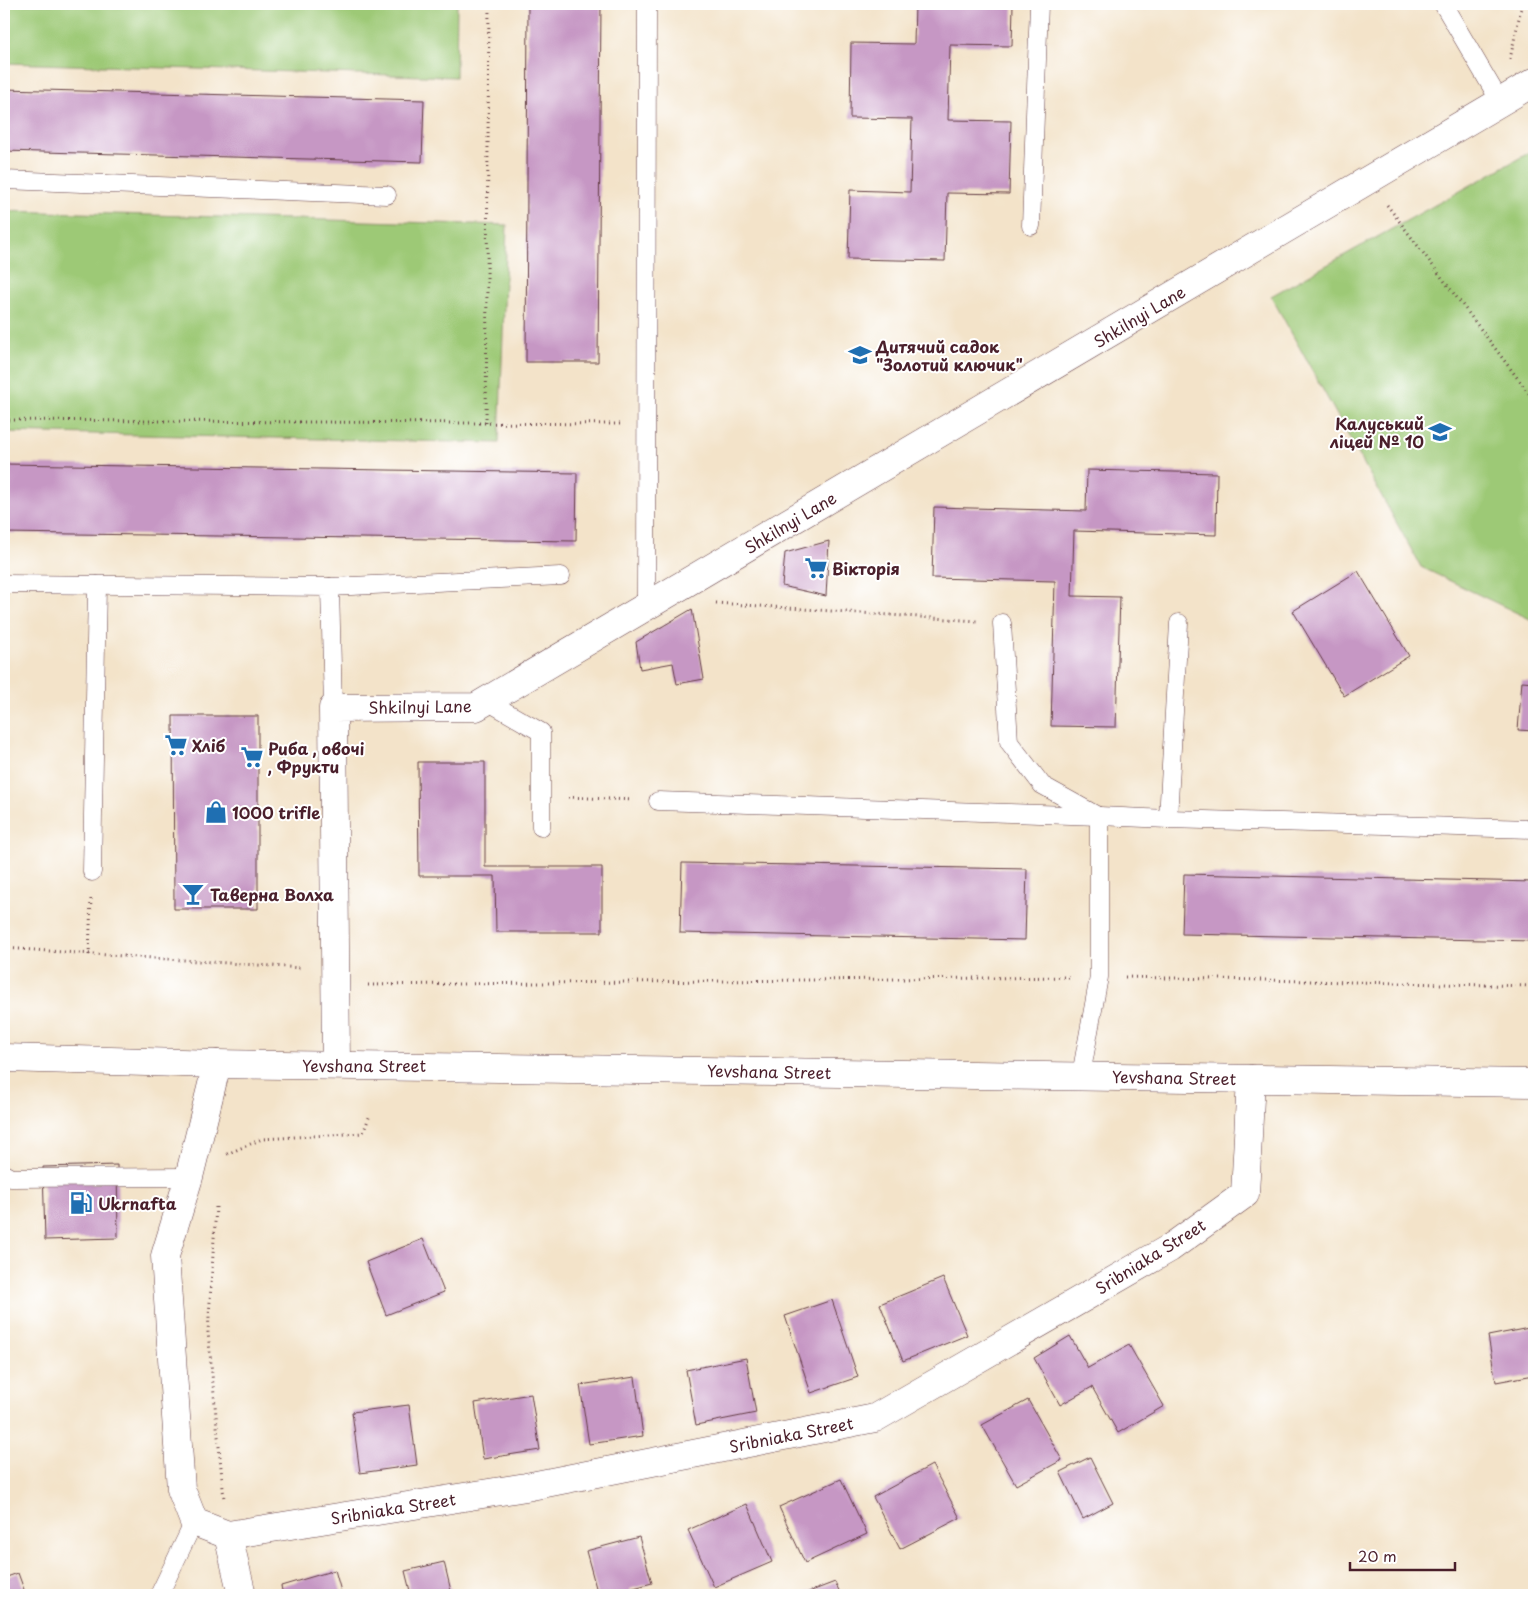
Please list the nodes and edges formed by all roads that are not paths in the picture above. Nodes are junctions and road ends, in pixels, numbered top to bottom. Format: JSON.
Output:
{"nodes":[{"id":1,"x":647,"y":4,"type":"edge"},
{"id":2,"x":1039,"y":4,"type":"edge"},
{"id":3,"x":1443,"y":4,"type":"edge"},
{"id":4,"x":1534,"y":82,"type":"edge"},
{"id":5,"x":1501,"y":103,"type":"junction"},
{"id":6,"x":4,"y":180,"type":"edge"},
{"id":7,"x":387,"y":195,"type":"dead end"},
{"id":8,"x":1032,"y":226,"type":"dead end"},
{"id":9,"x":561,"y":576,"type":"dead end"},
{"id":10,"x":4,"y":584,"type":"edge"},
{"id":11,"x":97,"y":585,"type":"junction"},
{"id":12,"x":330,"y":587,"type":"junction"},
{"id":13,"x":646,"y":607,"type":"junction"},
{"id":14,"x":1002,"y":623,"type":"road end"},
{"id":15,"x":1178,"y":623,"type":"dead end"},
{"id":16,"x":487,"y":701,"type":"junction"},
{"id":17,"x":333,"y":708,"type":"junction"},
{"id":18,"x":658,"y":801,"type":"road end"},
{"id":19,"x":1099,"y":816,"type":"junction"},
{"id":20,"x":1168,"y":819,"type":"junction"},
{"id":21,"x":542,"y":827,"type":"dead end"},
{"id":22,"x":1534,"y":829,"type":"edge"},
{"id":23,"x":92,"y":872,"type":"road end"},
{"id":24,"x":4,"y":1058,"type":"edge"},
{"id":25,"x":217,"y":1064,"type":"junction"},
{"id":26,"x":336,"y":1066,"type":"junction"},
{"id":27,"x":1081,"y":1075,"type":"junction"},
{"id":28,"x":1251,"y":1078,"type":"junction"},
{"id":29,"x":1534,"y":1083,"type":"edge"},
{"id":30,"x":4,"y":1174,"type":"edge"},
{"id":31,"x":189,"y":1177,"type":"junction"},
{"id":32,"x":194,"y":1522,"type":"junction"},
{"id":33,"x":228,"y":1535,"type":"junction"},
{"id":34,"x":159,"y":1595,"type":"edge"},
{"id":35,"x":242,"y":1595,"type":"edge"}],
"edges":[{"from":1,"to":13,"type":"lane"},
{"from":2,"to":8,"type":"lane"},
{"from":3,"to":5,"type":"lane"},
{"from":4,"to":5,"type":"street","name":"Shkilnyi Lane"},
{"from":5,"to":13,"type":"street","name":"Shkilnyi Lane"},
{"from":6,"to":7,"type":"lane"},
{"from":9,"to":12,"type":"lane"},
{"from":10,"to":11,"type":"lane"},
{"from":11,"to":12,"type":"lane"},
{"from":11,"to":23,"type":"lane"},
{"from":12,"to":17,"type":"lane"},
{"from":13,"to":16,"type":"street","name":"Shkilnyi Lane"},
{"from":14,"to":19,"type":"lane"},
{"from":15,"to":20,"type":"lane"},
{"from":16,"to":17,"type":"street","name":"Shkilnyi Lane"},
{"from":16,"to":21,"type":"lane"},
{"from":17,"to":26,"type":"street"},
{"from":18,"to":19,"type":"lane"},
{"from":19,"to":20,"type":"lane"},
{"from":19,"to":27,"type":"lane"},
{"from":20,"to":22,"type":"lane"},
{"from":24,"to":25,"type":"street","name":"Yevshana Street"},
{"from":25,"to":26,"type":"street","name":"Yevshana Street"},
{"from":25,"to":31,"type":"street"},
{"from":26,"to":27,"type":"street","name":"Yevshana Street"},
{"from":27,"to":28,"type":"street","name":"Yevshana Street"},
{"from":28,"to":29,"type":"street","name":"Yevshana Street"},
{"from":28,"to":33,"type":"street","name":"Sribniaka Street"},
{"from":30,"to":31,"type":"lane"},
{"from":31,"to":32,"type":"street"},
{"from":32,"to":33,"type":"street"},
{"from":32,"to":34,"type":"lane"},
{"from":33,"to":35,"type":"street"}]}
